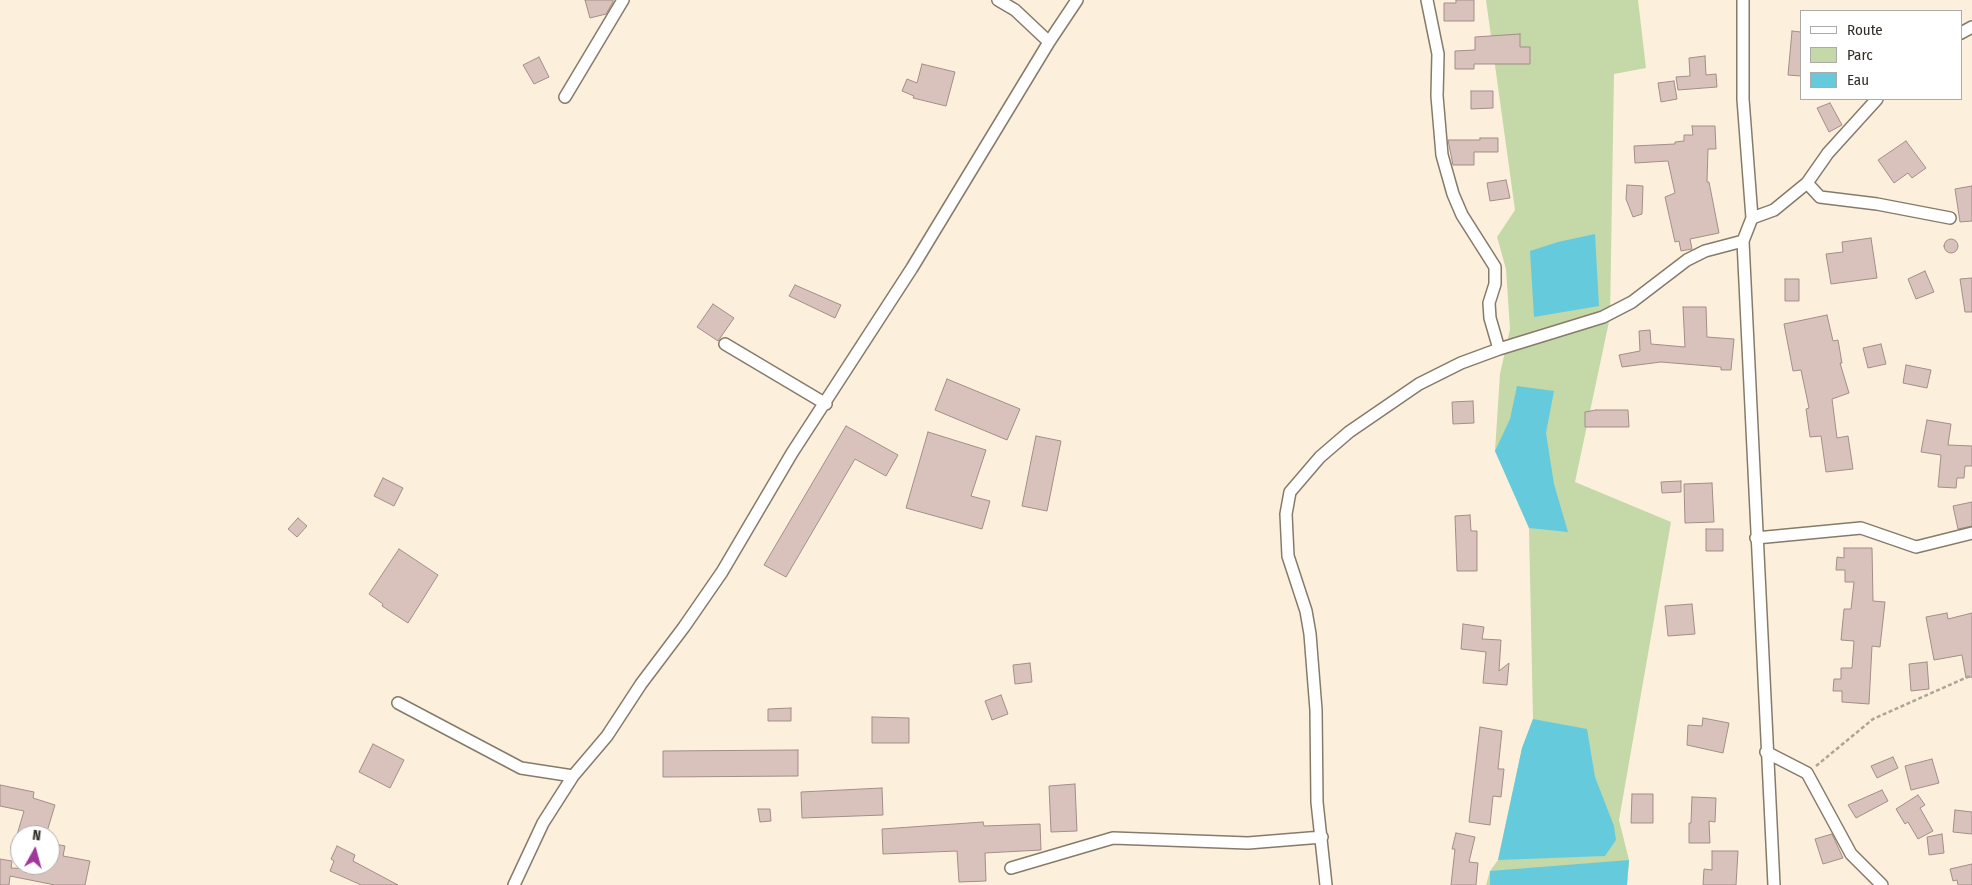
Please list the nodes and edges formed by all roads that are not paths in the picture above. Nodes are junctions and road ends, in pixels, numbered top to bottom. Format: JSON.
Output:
{"nodes":[{"id":1,"x":622,"y":0,"type":"edge"},
{"id":2,"x":998,"y":0,"type":"edge"},
{"id":3,"x":1077,"y":0,"type":"edge"},
{"id":4,"x":1427,"y":0,"type":"edge"},
{"id":5,"x":1743,"y":0,"type":"edge"},
{"id":6,"x":1049,"y":42,"type":"junction"},
{"id":7,"x":565,"y":97,"type":"dead end"},
{"id":8,"x":1876,"y":100,"type":"edge"},
{"id":9,"x":1807,"y":183,"type":"junction"},
{"id":10,"x":1752,"y":218,"type":"junction"},
{"id":11,"x":1950,"y":218,"type":"dead end"},
{"id":12,"x":1743,"y":241,"type":"junction"},
{"id":13,"x":725,"y":344,"type":"dead end"},
{"id":14,"x":1498,"y":349,"type":"junction"},
{"id":15,"x":826,"y":404,"type":"junction"},
{"id":16,"x":1972,"y":534,"type":"edge"},
{"id":17,"x":1756,"y":538,"type":"junction"},
{"id":18,"x":398,"y":703,"type":"dead end"},
{"id":19,"x":1766,"y":752,"type":"junction"},
{"id":20,"x":574,"y":776,"type":"junction"},
{"id":21,"x":1322,"y":837,"type":"junction"},
{"id":22,"x":1011,"y":868,"type":"dead end"},
{"id":23,"x":514,"y":885,"type":"edge"},
{"id":24,"x":1326,"y":885,"type":"edge"},
{"id":25,"x":1774,"y":885,"type":"edge"},
{"id":26,"x":1882,"y":885,"type":"edge"}],
"edges":[{"from":1,"to":7,"type":"street"},
{"from":2,"to":6,"type":"street"},
{"from":3,"to":6,"type":"street"},
{"from":4,"to":14,"type":"street"},
{"from":5,"to":10,"type":"street"},
{"from":6,"to":15,"type":"street"},
{"from":8,"to":9,"type":"street"},
{"from":9,"to":10,"type":"street"},
{"from":9,"to":11,"type":"street"},
{"from":10,"to":12,"type":"street"},
{"from":12,"to":14,"type":"street"},
{"from":12,"to":17,"type":"street"},
{"from":13,"to":15,"type":"street"},
{"from":14,"to":21,"type":"street"},
{"from":15,"to":20,"type":"street"},
{"from":16,"to":17,"type":"street"},
{"from":17,"to":19,"type":"street"},
{"from":18,"to":20,"type":"street"},
{"from":19,"to":25,"type":"street"},
{"from":19,"to":26,"type":"street"},
{"from":20,"to":23,"type":"street"},
{"from":21,"to":22,"type":"street"},
{"from":21,"to":24,"type":"street"}]}
